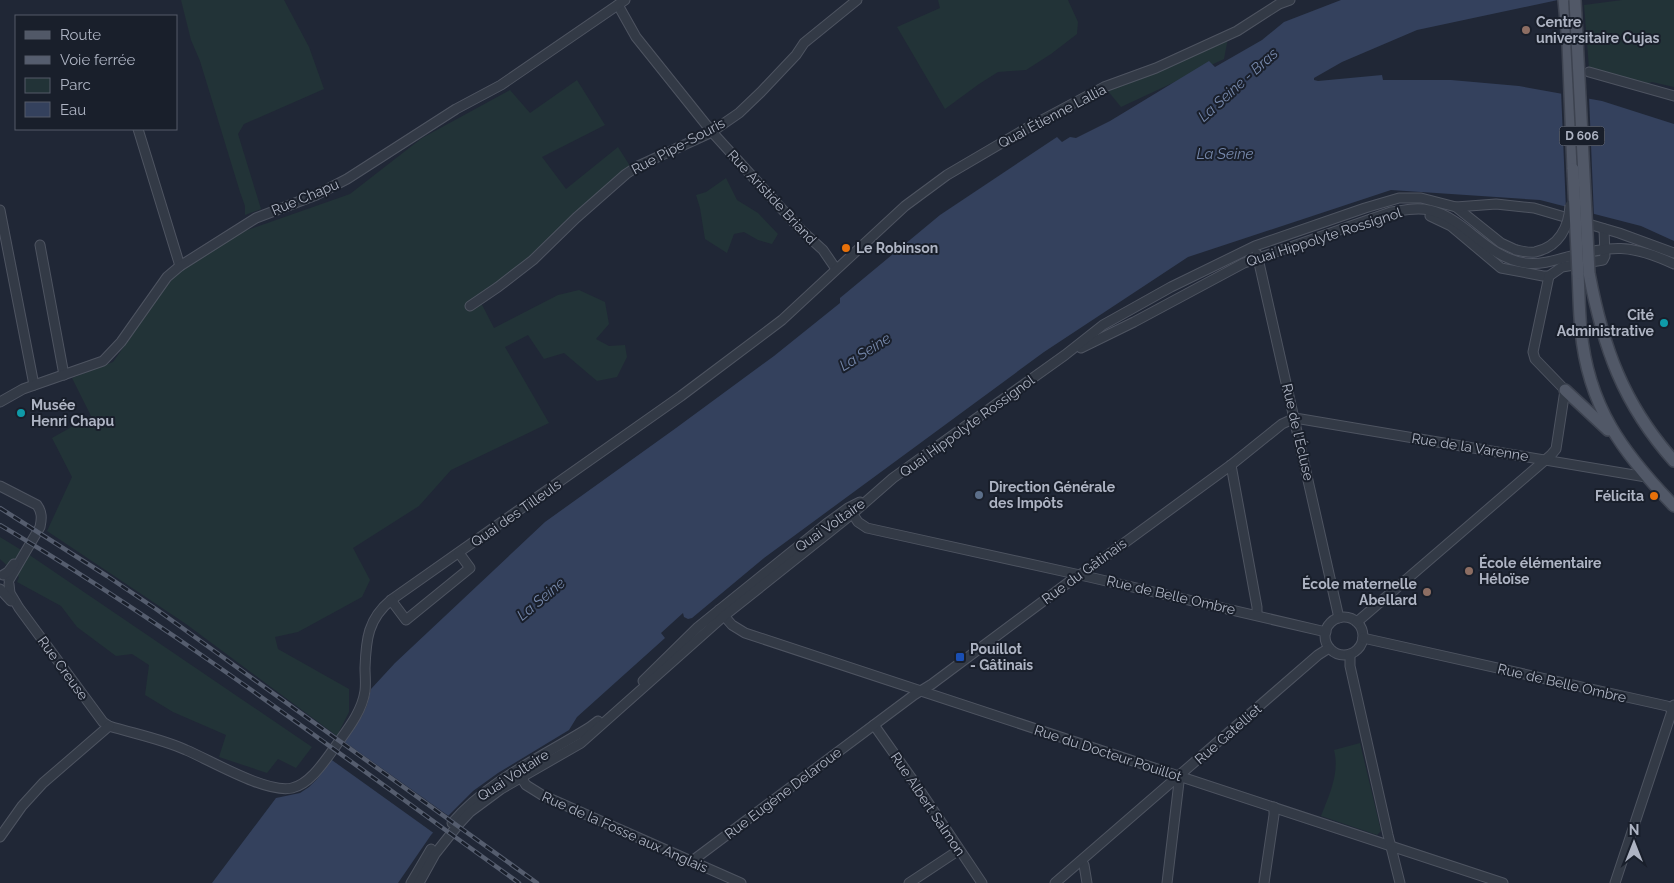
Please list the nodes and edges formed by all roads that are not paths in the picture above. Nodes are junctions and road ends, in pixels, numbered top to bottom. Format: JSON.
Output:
{"nodes":[{"id":1,"x":857,"y":0,"type":"edge"},
{"id":2,"x":1290,"y":0,"type":"edge"},
{"id":3,"x":1564,"y":0,"type":"edge"},
{"id":4,"x":1575,"y":0,"type":"edge"},
{"id":5,"x":622,"y":3,"type":"edge"},
{"id":6,"x":1589,"y":72,"type":"dead end"},
{"id":7,"x":1674,"y":96,"type":"edge"},
{"id":8,"x":138,"y":130,"type":"edge"},
{"id":9,"x":712,"y":132,"type":"junction"},
{"id":10,"x":1573,"y":170,"type":"junction"},
{"id":11,"x":1456,"y":207,"type":"junction"},
{"id":12,"x":1408,"y":209,"type":"junction"},
{"id":13,"x":0,"y":210,"type":"edge"},
{"id":14,"x":1604,"y":229,"type":"junction"},
{"id":15,"x":40,"y":245,"type":"dead end"},
{"id":16,"x":1255,"y":246,"type":"junction"},
{"id":17,"x":1605,"y":249,"type":"junction"},
{"id":18,"x":1674,"y":253,"type":"edge"},
{"id":19,"x":1258,"y":258,"type":"junction"},
{"id":20,"x":1674,"y":264,"type":"edge"},
{"id":21,"x":180,"y":266,"type":"junction"},
{"id":22,"x":836,"y":269,"type":"junction"},
{"id":23,"x":1584,"y":273,"type":"junction"},
{"id":24,"x":1549,"y":276,"type":"junction"},
{"id":25,"x":470,"y":306,"type":"dead end"},
{"id":26,"x":1065,"y":355,"type":"junction"},
{"id":27,"x":64,"y":375,"type":"junction"},
{"id":28,"x":34,"y":385,"type":"junction"},
{"id":29,"x":1564,"y":390,"type":"junction"},
{"id":30,"x":0,"y":402,"type":"edge"},
{"id":31,"x":1295,"y":418,"type":"junction"},
{"id":32,"x":1615,"y":437,"type":"junction"},
{"id":33,"x":1545,"y":459,"type":"junction"},
{"id":34,"x":1674,"y":461,"type":"edge"},
{"id":35,"x":1231,"y":465,"type":"junction"},
{"id":36,"x":1646,"y":477,"type":"junction"},
{"id":37,"x":0,"y":486,"type":"edge"},
{"id":38,"x":869,"y":497,"type":"joint"},
{"id":39,"x":1674,"y":506,"type":"edge"},
{"id":40,"x":850,"y":511,"type":"junction"},
{"id":41,"x":459,"y":553,"type":"junction"},
{"id":42,"x":1080,"y":575,"type":"junction"},
{"id":43,"x":3,"y":582,"type":"edge"},
{"id":44,"x":391,"y":600,"type":"junction"},
{"id":45,"x":722,"y":613,"type":"junction"},
{"id":46,"x":1257,"y":614,"type":"junction"},
{"id":47,"x":1339,"y":618,"type":"junction"},
{"id":48,"x":1357,"y":622,"type":"junction"},
{"id":49,"x":1326,"y":632,"type":"junction"},
{"id":50,"x":1363,"y":638,"type":"junction"},
{"id":51,"x":1329,"y":648,"type":"junction"},
{"id":52,"x":1350,"y":654,"type":"junction"},
{"id":53,"x":922,"y":691,"type":"junction"},
{"id":54,"x":1673,"y":707,"type":"edge"},
{"id":55,"x":874,"y":725,"type":"junction"},
{"id":56,"x":110,"y":726,"type":"junction"},
{"id":57,"x":519,"y":774,"type":"junction"},
{"id":58,"x":1178,"y":776,"type":"junction"},
{"id":59,"x":1274,"y":808,"type":"junction"},
{"id":60,"x":0,"y":838,"type":"edge"},
{"id":61,"x":1391,"y":846,"type":"junction"},
{"id":62,"x":959,"y":850,"type":"junction"},
{"id":63,"x":1081,"y":861,"type":"junction"},
{"id":64,"x":694,"y":863,"type":"junction"},
{"id":65,"x":411,"y":883,"type":"edge"},
{"id":66,"x":419,"y":883,"type":"edge"},
{"id":67,"x":741,"y":883,"type":"edge"},
{"id":68,"x":910,"y":883,"type":"edge"},
{"id":69,"x":982,"y":883,"type":"edge"},
{"id":70,"x":1055,"y":883,"type":"edge"},
{"id":71,"x":1087,"y":883,"type":"edge"},
{"id":72,"x":1167,"y":883,"type":"edge"},
{"id":73,"x":1264,"y":883,"type":"edge"},
{"id":74,"x":1400,"y":883,"type":"edge"},
{"id":75,"x":1503,"y":883,"type":"edge"},
{"id":76,"x":1615,"y":883,"type":"edge"}],
"edges":[{"from":1,"to":9,"type":"street","name":"Rue Pipe-Souris"},
{"from":2,"to":22,"type":"street","name":"Quai Étienne Lallia"},
{"from":3,"to":10,"type":"main road","number":"D 606"},
{"from":4,"to":23,"type":"main road","number":"D 606","bridge":true},
{"from":5,"to":9,"type":"street","name":"Rue Aristide Briand"},
{"from":5,"to":21,"type":"street","name":"Rue Chapu"},
{"from":6,"to":7,"type":"street"},
{"from":8,"to":21,"type":"street"},
{"from":9,"to":22,"type":"street","name":"Rue Aristide Briand"},
{"from":9,"to":25,"type":"street","name":"Rue Pipe-Souris"},
{"from":10,"to":11,"type":"street","bridge":true},
{"from":10,"to":23,"type":"main road","number":"D 606","bridge":true},
{"from":11,"to":14,"type":"street","name":"Quai Hippolyte Rossignol"},
{"from":11,"to":16,"type":"street","name":"Quai Hippolyte Rossignol"},
{"from":12,"to":17,"type":"street","name":"Quai Hippolyte Rossignol"},
{"from":12,"to":19,"type":"street","name":"Quai Hippolyte Rossignol"},
{"from":12,"to":24,"type":"street"},
{"from":13,"to":28,"type":"street"},
{"from":14,"to":17,"type":"street"},
{"from":14,"to":18,"type":"street","name":"Quai Hippolyte Rossignol"},
{"from":15,"to":27,"type":"street"},
{"from":16,"to":19,"type":"street","name":"Rue de l'Écluse"},
{"from":16,"to":26,"type":"street","name":"Quai Hippolyte Rossignol"},
{"from":17,"to":20,"type":"street","name":"Quai Hippolyte Rossignol"},
{"from":17,"to":24,"type":"street"},
{"from":19,"to":26,"type":"street","name":"Quai Hippolyte Rossignol"},
{"from":19,"to":31,"type":"street","name":"Rue de l'Écluse"},
{"from":21,"to":27,"type":"street","name":"Rue Chapu"},
{"from":22,"to":41,"type":"street","name":"Quai des Tilleuls"},
{"from":23,"to":32,"type":"main road","number":"D 606"},
{"from":23,"to":34,"type":"main road","number":"D 606"},
{"from":24,"to":29,"type":"street"},
{"from":26,"to":38,"type":"street","name":"Quai Hippolyte Rossignol"},
{"from":27,"to":28,"type":"street","name":"Rue Chapu"},
{"from":28,"to":30,"type":"street","name":"Rue Chapu"},
{"from":29,"to":32,"type":"main road"},
{"from":29,"to":33,"type":"street"},
{"from":31,"to":33,"type":"street","name":"Rue de la Varenne"},
{"from":31,"to":35,"type":"street","name":"Rue du Gâtinais"},
{"from":31,"to":47,"type":"street","name":"Rue de l'Écluse"},
{"from":32,"to":36,"type":"main road","number":"D 606"},
{"from":33,"to":36,"type":"street","name":"Rue de la Varenne"},
{"from":33,"to":48,"type":"street"},
{"from":35,"to":42,"type":"street","name":"Rue du Gâtinais"},
{"from":35,"to":46,"type":"street"},
{"from":36,"to":39,"type":"main road","number":"D 606"},
{"from":37,"to":43,"type":"street"},
{"from":38,"to":40,"type":"street","name":"Quai Voltaire"},
{"from":40,"to":42,"type":"street","name":"Rue de Belle Ombre"},
{"from":40,"to":45,"type":"street","name":"Quai Voltaire"},
{"from":41,"to":44,"type":"street","name":"Quai des Tilleuls"},
{"from":41,"to":44,"type":"street"},
{"from":42,"to":46,"type":"street","name":"Rue de Belle Ombre"},
{"from":42,"to":53,"type":"street","name":"Rue du Gâtinais"},
{"from":43,"to":56,"type":"street","name":"Rue Creuse"},
{"from":44,"to":56,"type":"street","name":"Quai des Tilleuls"},
{"from":45,"to":53,"type":"street","name":"Rue du Docteur Pouillot"},
{"from":45,"to":57,"type":"street","name":"Quai Voltaire"},
{"from":46,"to":49,"type":"street","name":"Rue de Belle Ombre"},
{"from":47,"to":48,"type":"street"},
{"from":47,"to":49,"type":"street"},
{"from":48,"to":50,"type":"street"},
{"from":49,"to":51,"type":"street"},
{"from":50,"to":52,"type":"street"},
{"from":50,"to":54,"type":"street","name":"Rue de Belle Ombre"},
{"from":51,"to":52,"type":"street"},
{"from":51,"to":58,"type":"street","name":"Rue Gatelliet"},
{"from":52,"to":61,"type":"street"},
{"from":53,"to":55,"type":"street","name":"Rue du Gâtinais"},
{"from":53,"to":58,"type":"street","name":"Rue du Docteur Pouillot"},
{"from":54,"to":76,"type":"street"},
{"from":55,"to":62,"type":"street","name":"Rue Albert Salmon"},
{"from":55,"to":64,"type":"street","name":"Rue Eugène Delaroue"},
{"from":56,"to":60,"type":"street"},
{"from":57,"to":64,"type":"street","name":"Rue de la Fosse aux Anglais"},
{"from":57,"to":65,"type":"street","name":"Quai Voltaire"},
{"from":57,"to":66,"type":"street","name":"Quai Voltaire"},
{"from":58,"to":59,"type":"street","name":"Rue du Docteur Pouillot"},
{"from":58,"to":63,"type":"street","name":"Rue Gatelliet"},
{"from":58,"to":72,"type":"street"},
{"from":59,"to":61,"type":"street","name":"Rue du Docteur Pouillot"},
{"from":59,"to":73,"type":"street"},
{"from":61,"to":74,"type":"street"},
{"from":61,"to":75,"type":"street","name":"Rue du Docteur Pouillot"},
{"from":62,"to":68,"type":"street"},
{"from":62,"to":69,"type":"street","name":"Rue Albert Salmon"},
{"from":63,"to":70,"type":"street","name":"Rue Gatelliet"},
{"from":63,"to":71,"type":"street"},
{"from":64,"to":67,"type":"street","name":"Rue de la Fosse aux Anglais"}]}
